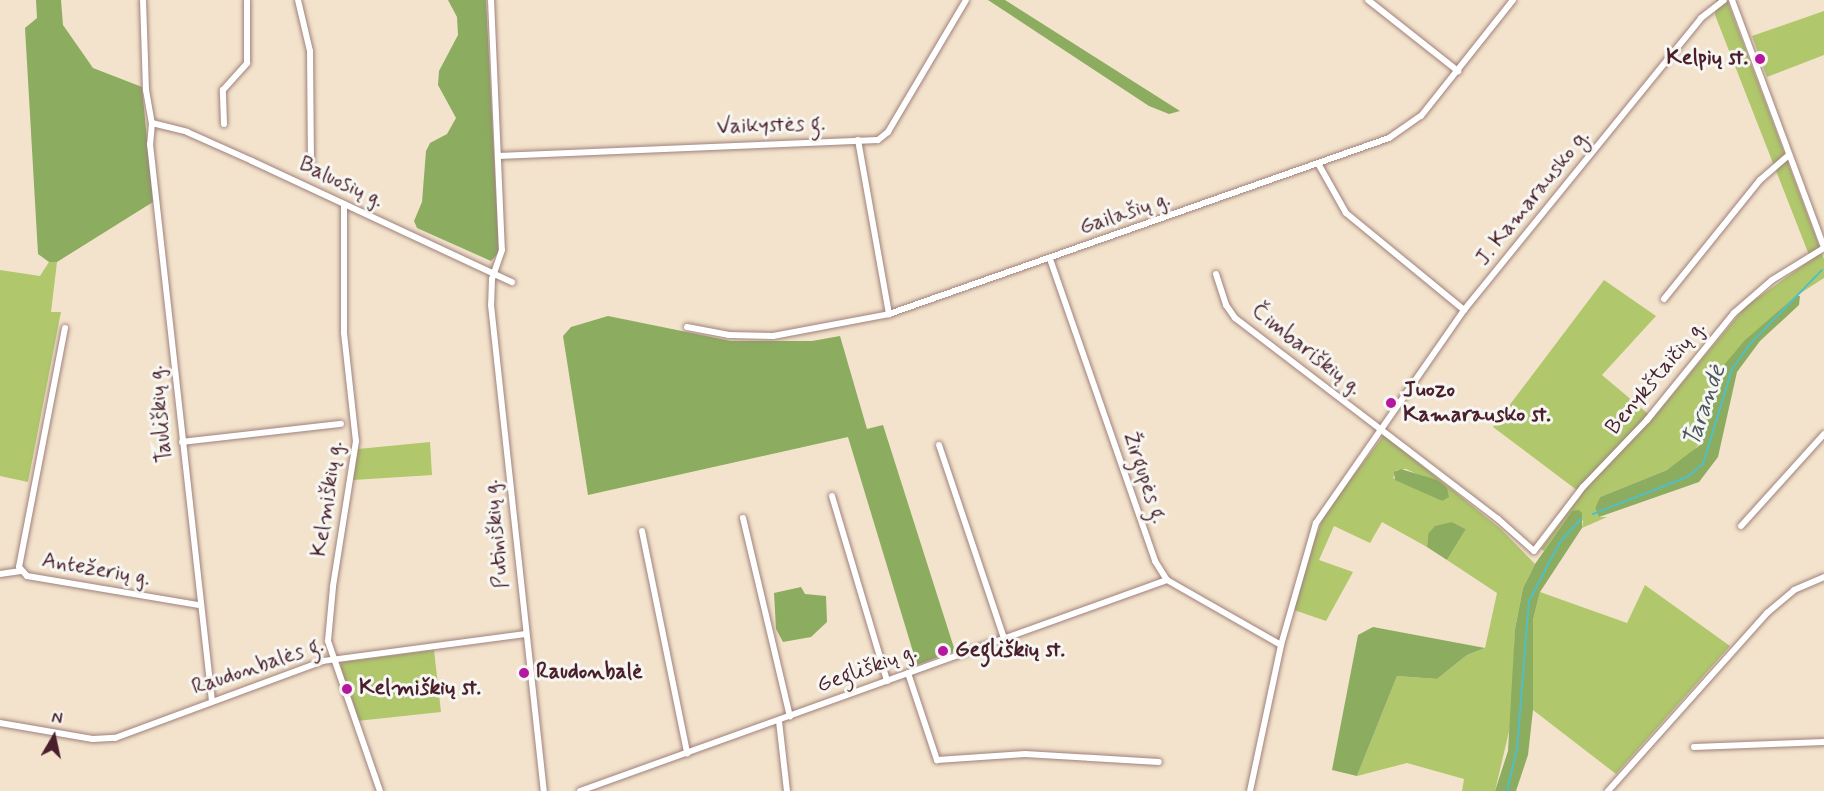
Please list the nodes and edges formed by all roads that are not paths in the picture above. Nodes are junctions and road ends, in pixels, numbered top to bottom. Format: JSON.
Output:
{"nodes":[{"id":1,"x":143,"y":0,"type":"edge"},
{"id":2,"x":247,"y":0,"type":"edge"},
{"id":3,"x":298,"y":0,"type":"edge"},
{"id":4,"x":491,"y":0,"type":"edge"},
{"id":5,"x":966,"y":0,"type":"edge"},
{"id":6,"x":1368,"y":0,"type":"edge"},
{"id":7,"x":1513,"y":0,"type":"edge"},
{"id":8,"x":1724,"y":0,"type":"edge"},
{"id":9,"x":1732,"y":0,"type":"edge"},
{"id":10,"x":1458,"y":71,"type":"junction"},
{"id":11,"x":152,"y":123,"type":"junction"},
{"id":12,"x":224,"y":124,"type":"dead end"},
{"id":13,"x":858,"y":140,"type":"junction"},
{"id":14,"x":498,"y":156,"type":"junction"},
{"id":15,"x":1788,"y":156,"type":"junction"},
{"id":16,"x":1319,"y":165,"type":"junction"},
{"id":17,"x":310,"y":169,"type":"dead end"},
{"id":18,"x":344,"y":204,"type":"junction"},
{"id":19,"x":1824,"y":247,"type":"edge"},
{"id":20,"x":1050,"y":259,"type":"junction"},
{"id":21,"x":494,"y":274,"type":"junction"},
{"id":22,"x":1215,"y":274,"type":"dead end"},
{"id":23,"x":513,"y":282,"type":"dead end"},
{"id":24,"x":1664,"y":299,"type":"dead end"},
{"id":25,"x":1464,"y":310,"type":"junction"},
{"id":26,"x":889,"y":314,"type":"junction"},
{"id":27,"x":687,"y":327,"type":"dead end"},
{"id":28,"x":65,"y":328,"type":"dead end"},
{"id":29,"x":341,"y":424,"type":"dead end"},
{"id":30,"x":1379,"y":428,"type":"junction"},
{"id":31,"x":1824,"y":434,"type":"edge"},
{"id":32,"x":182,"y":442,"type":"junction"},
{"id":33,"x":939,"y":445,"type":"dead end"},
{"id":34,"x":832,"y":496,"type":"dead end"},
{"id":35,"x":743,"y":518,"type":"dead end"},
{"id":36,"x":1741,"y":526,"type":"dead end"},
{"id":37,"x":642,"y":531,"type":"dead end"},
{"id":38,"x":1534,"y":551,"type":"joint"},
{"id":39,"x":21,"y":571,"type":"junction"},
{"id":40,"x":0,"y":574,"type":"edge"},
{"id":41,"x":1824,"y":577,"type":"edge"},
{"id":42,"x":1167,"y":580,"type":"junction"},
{"id":43,"x":198,"y":605,"type":"junction"},
{"id":44,"x":526,"y":634,"type":"junction"},
{"id":45,"x":1004,"y":638,"type":"junction"},
{"id":46,"x":1281,"y":645,"type":"junction"},
{"id":47,"x":333,"y":660,"type":"junction"},
{"id":48,"x":908,"y":673,"type":"junction"},
{"id":49,"x":887,"y":681,"type":"junction"},
{"id":50,"x":212,"y":701,"type":"junction"},
{"id":51,"x":790,"y":717,"type":"junction"},
{"id":52,"x":779,"y":721,"type":"junction"},
{"id":53,"x":0,"y":723,"type":"edge"},
{"id":54,"x":1824,"y":742,"type":"edge"},
{"id":55,"x":1694,"y":747,"type":"dead end"},
{"id":56,"x":687,"y":753,"type":"junction"},
{"id":57,"x":1159,"y":762,"type":"dead end"},
{"id":58,"x":380,"y":791,"type":"edge"},
{"id":59,"x":544,"y":791,"type":"edge"},
{"id":60,"x":580,"y":791,"type":"edge"},
{"id":61,"x":787,"y":791,"type":"edge"},
{"id":62,"x":1250,"y":791,"type":"edge"},
{"id":63,"x":1608,"y":791,"type":"edge"}],
"edges":[{"from":1,"to":11,"type":"street","name":"Tauliškių g."},
{"from":2,"to":12,"type":"street"},
{"from":3,"to":17,"type":"street"},
{"from":4,"to":14,"type":"street","name":"Putiniškių g."},
{"from":5,"to":13,"type":"street","name":"Vaikystės g."},
{"from":6,"to":10,"type":"street"},
{"from":7,"to":10,"type":"street","name":"Gailašių g."},
{"from":8,"to":25,"type":"street","name":"J. Kamarausko g."},
{"from":9,"to":15,"type":"street"},
{"from":10,"to":16,"type":"street","name":"Gailašių g."},
{"from":11,"to":18,"type":"street","name":"Baluosių g."},
{"from":11,"to":32,"type":"street","name":"Tauliškių g."},
{"from":13,"to":14,"type":"street","name":"Vaikystės g."},
{"from":13,"to":26,"type":"street"},
{"from":14,"to":21,"type":"street","name":"Putiniškių g."},
{"from":15,"to":19,"type":"street"},
{"from":15,"to":24,"type":"street"},
{"from":16,"to":20,"type":"street","name":"Gailašių g."},
{"from":16,"to":25,"type":"street"},
{"from":18,"to":21,"type":"street","name":"Baluosių g."},
{"from":18,"to":47,"type":"street","name":"Kelmiškių g."},
{"from":19,"to":38,"type":"street","name":"Benykštaičių g."},
{"from":20,"to":26,"type":"street","name":"Gailašių g."},
{"from":20,"to":42,"type":"street","name":"Žirgupės g."},
{"from":21,"to":23,"type":"street","name":"Baluosių g."},
{"from":21,"to":44,"type":"street","name":"Putiniškių g."},
{"from":22,"to":30,"type":"street","name":"Čimbariškių g."},
{"from":25,"to":30,"type":"street","name":"J. Kamarausko g."},
{"from":26,"to":27,"type":"street","name":"Gailašių g."},
{"from":28,"to":39,"type":"street","name":"Antežerių g."},
{"from":29,"to":32,"type":"street"},
{"from":30,"to":38,"type":"street","name":"Čimbariškių g."},
{"from":30,"to":46,"type":"street","name":"J. Kamarausko g."},
{"from":31,"to":36,"type":"street"},
{"from":32,"to":43,"type":"street","name":"Tauliškių g."},
{"from":33,"to":45,"type":"street"},
{"from":34,"to":49,"type":"street"},
{"from":35,"to":51,"type":"street"},
{"from":37,"to":56,"type":"street"},
{"from":39,"to":40,"type":"street"},
{"from":39,"to":43,"type":"street","name":"Antežerių g."},
{"from":41,"to":63,"type":"street"},
{"from":42,"to":45,"type":"street","name":"Gegliškių g."},
{"from":42,"to":46,"type":"street"},
{"from":43,"to":50,"type":"street","name":"Tauliškių g."},
{"from":44,"to":47,"type":"street","name":"Raudonbalės g."},
{"from":44,"to":59,"type":"street","name":"Putiniškių g."},
{"from":45,"to":48,"type":"street","name":"Gegliškių g."},
{"from":46,"to":62,"type":"street","name":"J. Kamarausko g."},
{"from":47,"to":50,"type":"street","name":"Raudonbalės g."},
{"from":47,"to":58,"type":"street","name":"Kelmiškių g."},
{"from":48,"to":49,"type":"street","name":"Gegliškių g."},
{"from":48,"to":57,"type":"street"},
{"from":49,"to":51,"type":"street","name":"Gegliškių g."},
{"from":50,"to":53,"type":"street","name":"Raudonbalės g."},
{"from":51,"to":52,"type":"street","name":"Gegliškių g."},
{"from":52,"to":56,"type":"street","name":"Gegliškių g."},
{"from":52,"to":61,"type":"street"},
{"from":54,"to":55,"type":"street"},
{"from":56,"to":60,"type":"street","name":"Gegliškių g."}]}
